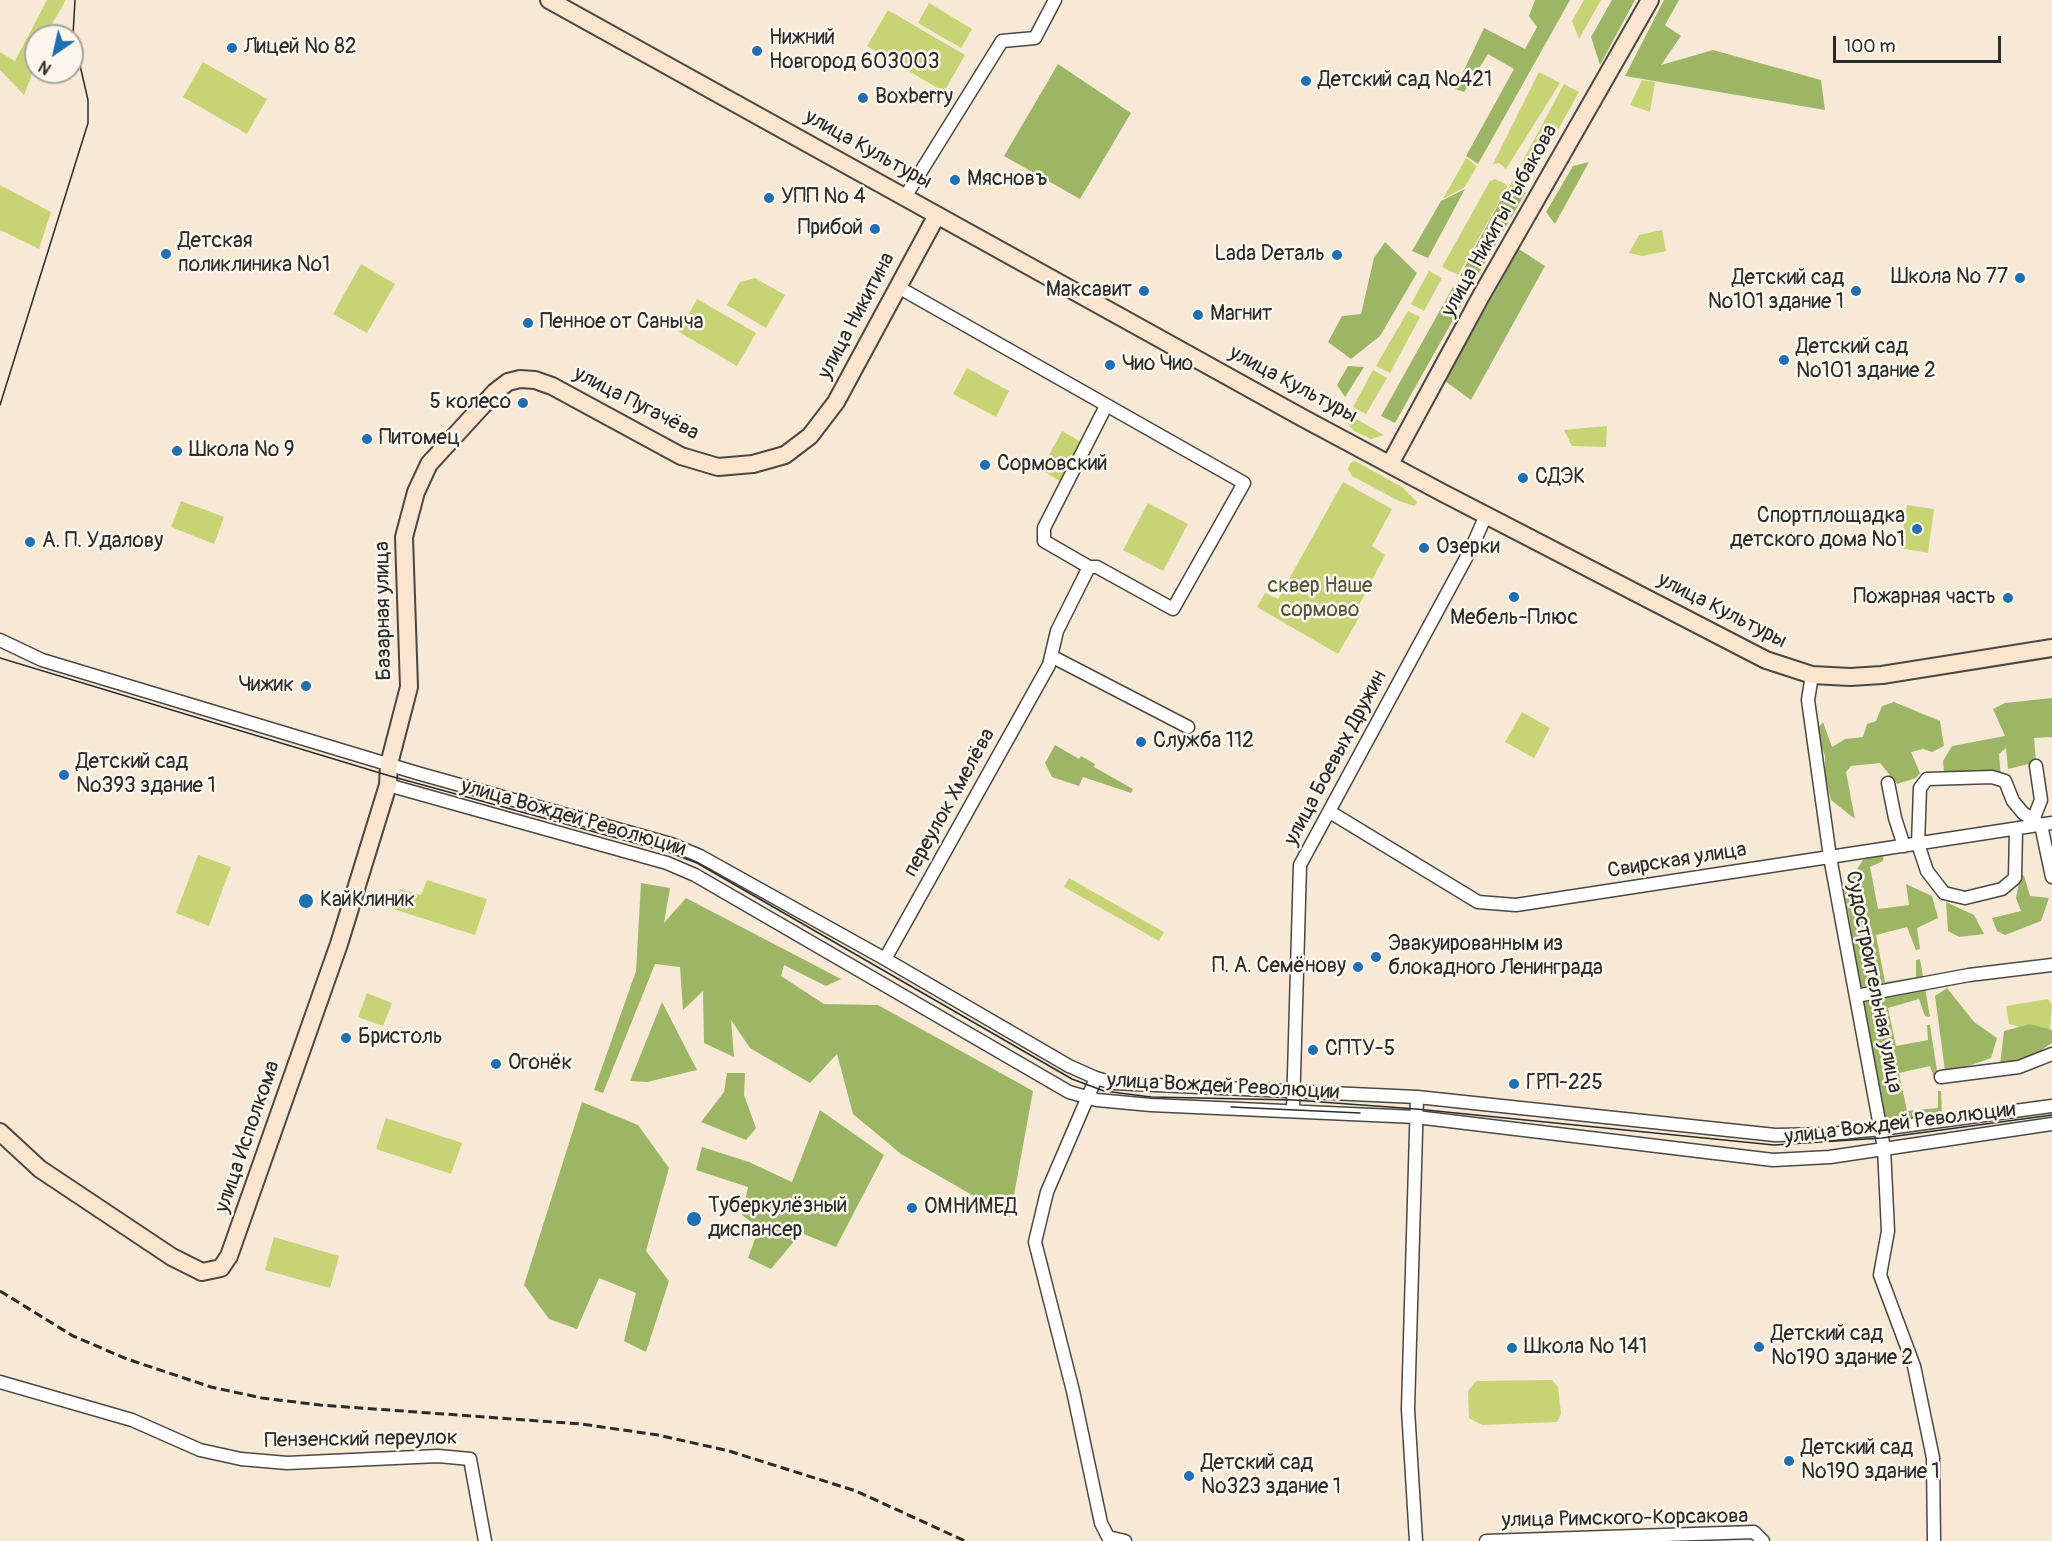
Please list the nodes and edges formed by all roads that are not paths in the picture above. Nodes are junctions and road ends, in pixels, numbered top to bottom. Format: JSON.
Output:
{"nodes":[{"id":1,"x":549,"y":0,"type":"edge"},
{"id":2,"x":1055,"y":0,"type":"edge"},
{"id":3,"x":1650,"y":0,"type":"edge"},
{"id":4,"x":905,"y":197,"type":"junction"},
{"id":5,"x":937,"y":215,"type":"junction"},
{"id":6,"x":898,"y":287,"type":"junction"},
{"id":7,"x":1106,"y":406,"type":"junction"},
{"id":8,"x":480,"y":408,"type":"joint"},
{"id":9,"x":810,"y":436,"type":"joint"},
{"id":10,"x":1390,"y":464,"type":"junction"},
{"id":11,"x":1486,"y":515,"type":"junction"},
{"id":12,"x":1089,"y":567,"type":"junction"},
{"id":13,"x":0,"y":640,"type":"edge"},
{"id":14,"x":2052,"y":648,"type":"edge"},
{"id":15,"x":1050,"y":661,"type":"junction"},
{"id":16,"x":1812,"y":675,"type":"junction"},
{"id":17,"x":1188,"y":727,"type":"dead end"},
{"id":18,"x":389,"y":764,"type":"junction"},
{"id":19,"x":2036,"y":766,"type":"dead end"},
{"id":20,"x":1888,"y":783,"type":"dead end"},
{"id":21,"x":388,"y":785,"type":"junction"},
{"id":22,"x":1330,"y":812,"type":"junction"},
{"id":23,"x":2042,"y":822,"type":"edge"},
{"id":24,"x":2016,"y":828,"type":"junction"},
{"id":25,"x":1918,"y":844,"type":"junction"},
{"id":26,"x":1904,"y":846,"type":"junction"},
{"id":27,"x":1830,"y":857,"type":"junction"},
{"id":28,"x":2052,"y":877,"type":"edge"},
{"id":29,"x":885,"y":959,"type":"junction"},
{"id":30,"x":2052,"y":965,"type":"edge"},
{"id":31,"x":1856,"y":996,"type":"junction"},
{"id":32,"x":2052,"y":1054,"type":"edge"},
{"id":33,"x":1941,"y":1077,"type":"dead end"},
{"id":34,"x":1096,"y":1078,"type":"junction"},
{"id":35,"x":1294,"y":1089,"type":"junction"},
{"id":36,"x":1086,"y":1097,"type":"junction"},
{"id":37,"x":1417,"y":1097,"type":"junction"},
{"id":38,"x":2052,"y":1106,"type":"edge"},
{"id":39,"x":1293,"y":1110,"type":"junction"},
{"id":40,"x":1416,"y":1118,"type":"junction"},
{"id":41,"x":2052,"y":1124,"type":"edge"},
{"id":42,"x":1881,"y":1129,"type":"junction"},
{"id":43,"x":0,"y":1132,"type":"edge"},
{"id":44,"x":1884,"y":1148,"type":"junction"},
{"id":45,"x":0,"y":1382,"type":"edge"},
{"id":46,"x":485,"y":1541,"type":"edge"},
{"id":47,"x":1125,"y":1541,"type":"edge"},
{"id":48,"x":1416,"y":1541,"type":"edge"},
{"id":49,"x":1486,"y":1541,"type":"edge"},
{"id":50,"x":1762,"y":1541,"type":"edge"},
{"id":51,"x":1934,"y":1541,"type":"edge"}],
"edges":[{"from":1,"to":4,"type":"street","name":"улица Культуры"},
{"from":2,"to":4,"type":"street"},
{"from":3,"to":10,"type":"street","name":"улица Никиты Рыбакова"},
{"from":4,"to":5,"type":"street","name":"улица Культуры"},
{"from":5,"to":6,"type":"street","name":"улица Никитина"},
{"from":5,"to":10,"type":"street","name":"улица Культуры"},
{"from":6,"to":7,"type":"street"},
{"from":6,"to":9,"type":"street","name":"улица Никитина"},
{"from":7,"to":12,"type":"street"},
{"from":7,"to":12,"type":"street"},
{"from":8,"to":9,"type":"street","name":"улица Пугачёва"},
{"from":8,"to":18,"type":"street","name":"Базарная улица"},
{"from":10,"to":11,"type":"street","name":"улица Культуры"},
{"from":11,"to":16,"type":"street","name":"улица Культуры"},
{"from":11,"to":22,"type":"street","name":"улица Боевых Дружин"},
{"from":12,"to":15,"type":"street","name":"переулок Хмелёва"},
{"from":13,"to":18,"type":"street","name":"улица Вождей Революции"},
{"from":14,"to":16,"type":"street","name":"улица Культуры"},
{"from":15,"to":17,"type":"street"},
{"from":15,"to":29,"type":"street","name":"переулок Хмелёва"},
{"from":16,"to":27,"type":"street","name":"Судостроительная улица"},
{"from":18,"to":21,"type":"street","name":"улица Исполкома"},
{"from":18,"to":29,"type":"street","name":"улица Вождей Революции"},
{"from":19,"to":23,"type":"street"},
{"from":20,"to":26,"type":"street"},
{"from":21,"to":36,"type":"street","name":"улица Вождей Революции"},
{"from":21,"to":43,"type":"street","name":"улица Исполкома"},
{"from":22,"to":27,"type":"street","name":"Свирская улица"},
{"from":22,"to":35,"type":"street","name":"улица Боевых Дружин"},
{"from":23,"to":24,"type":"street","name":"Свирская улица"},
{"from":23,"to":25,"type":"street"},
{"from":23,"to":28,"type":"street"},
{"from":24,"to":25,"type":"street","name":"Свирская улица"},
{"from":24,"to":25,"type":"street"},
{"from":25,"to":26,"type":"street","name":"Свирская улица"},
{"from":26,"to":27,"type":"street","name":"Свирская улица"},
{"from":27,"to":31,"type":"street","name":"Судостроительная улица"},
{"from":29,"to":34,"type":"street","name":"улица Вождей Революции"},
{"from":30,"to":31,"type":"street"},
{"from":31,"to":42,"type":"street","name":"Судостроительная улица"},
{"from":32,"to":33,"type":"street"},
{"from":34,"to":35,"type":"street","name":"улица Вождей Революции"},
{"from":34,"to":36,"type":"street"},
{"from":35,"to":37,"type":"street","name":"улица Вождей Революции"},
{"from":35,"to":39,"type":"street","name":"улица Боевых Дружин"},
{"from":36,"to":39,"type":"street","name":"улица Вождей Революции"},
{"from":36,"to":47,"type":"street"},
{"from":37,"to":40,"type":"street"},
{"from":37,"to":42,"type":"street","name":"улица Вождей Революции"},
{"from":38,"to":42,"type":"street","name":"улица Вождей Революции"},
{"from":39,"to":40,"type":"street","name":"улица Вождей Революции"},
{"from":40,"to":44,"type":"street","name":"улица Вождей Революции"},
{"from":40,"to":48,"type":"street"},
{"from":41,"to":44,"type":"street","name":"улица Вождей Революции"},
{"from":42,"to":44,"type":"street","name":"Судостроительная улица"},
{"from":44,"to":51,"type":"street","name":"Судостроительная улица"},
{"from":45,"to":46,"type":"street","name":"Пензенский переулок"},
{"from":49,"to":50,"type":"street","name":"улица Римского-Корсакова"}]}
